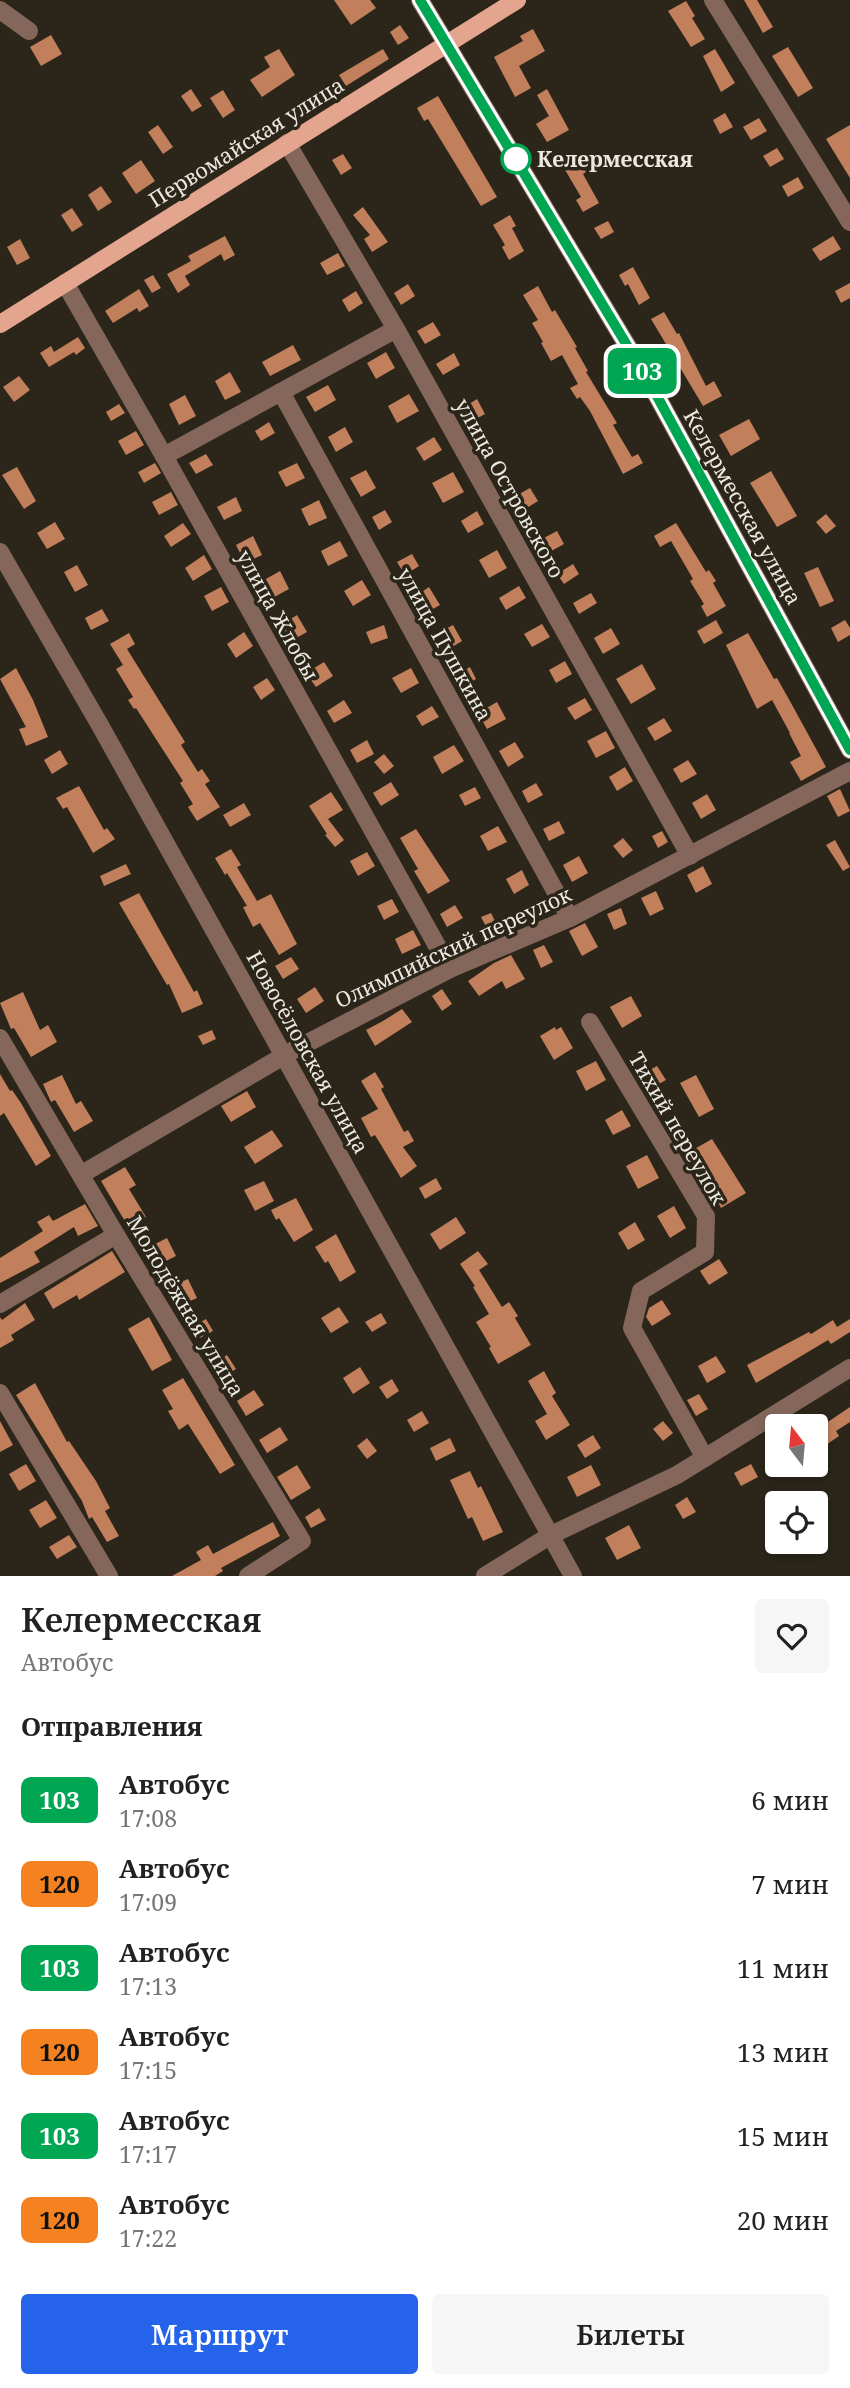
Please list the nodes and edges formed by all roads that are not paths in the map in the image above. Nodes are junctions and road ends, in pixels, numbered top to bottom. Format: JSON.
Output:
{"nodes":[{"id":1,"x":420,"y":0,"type":"edge"},
{"id":2,"x":517,"y":0,"type":"edge"},
{"id":3,"x":713,"y":0,"type":"edge"},
{"id":4,"x":0,"y":10,"type":"edge"},
{"id":5,"x":29,"y":31,"type":"dead end"},
{"id":6,"x":447,"y":43,"type":"junction"},
{"id":7,"x":287,"y":143,"type":"junction"},
{"id":8,"x":850,"y":222,"type":"edge"},
{"id":9,"x":65,"y":284,"type":"junction"},
{"id":10,"x":0,"y":324,"type":"edge"},
{"id":11,"x":396,"y":329,"type":"junction"},
{"id":12,"x":281,"y":392,"type":"junction"},
{"id":13,"x":164,"y":456,"type":"junction"},
{"id":14,"x":0,"y":552,"type":"edge"},
{"id":15,"x":848,"y":742,"type":"edge"},
{"id":16,"x":850,"y":771,"type":"edge"},
{"id":17,"x":690,"y":856,"type":"junction"},
{"id":18,"x":570,"y":918,"type":"junction"},
{"id":19,"x":450,"y":969,"type":"junction"},
{"id":20,"x":590,"y":1022,"type":"dead end"},
{"id":21,"x":0,"y":1038,"type":"edge"},
{"id":22,"x":284,"y":1055,"type":"junction"},
{"id":23,"x":82,"y":1174,"type":"junction"},
{"id":24,"x":116,"y":1236,"type":"junction"},
{"id":25,"x":0,"y":1304,"type":"edge"},
{"id":26,"x":850,"y":1368,"type":"edge"},
{"id":27,"x":0,"y":1393,"type":"edge"},
{"id":28,"x":705,"y":1458,"type":"junction"},
{"id":29,"x":551,"y":1535,"type":"junction"},
{"id":30,"x":109,"y":1576,"type":"edge"},
{"id":31,"x":248,"y":1576,"type":"edge"},
{"id":32,"x":485,"y":1576,"type":"edge"},
{"id":33,"x":573,"y":1576,"type":"edge"}],
"edges":[{"from":1,"to":6,"type":"street","name":"Келермесская улица"},
{"from":2,"to":6,"type":"main road","name":"Первомайская улица"},
{"from":3,"to":8,"type":"street"},
{"from":4,"to":5,"type":"street"},
{"from":6,"to":7,"type":"main road","name":"Первомайская улица"},
{"from":6,"to":15,"type":"street","name":"Келермесская улица"},
{"from":7,"to":9,"type":"main road","name":"Первомайская улица"},
{"from":7,"to":11,"type":"street","name":"улица Островского"},
{"from":9,"to":10,"type":"main road","name":"Первомайская улица"},
{"from":9,"to":13,"type":"street","name":"улица Жлобы"},
{"from":11,"to":12,"type":"street"},
{"from":11,"to":17,"type":"street","name":"улица Островского"},
{"from":12,"to":13,"type":"street"},
{"from":12,"to":18,"type":"street","name":"улица Пушкина"},
{"from":13,"to":19,"type":"street","name":"улица Жлобы"},
{"from":14,"to":22,"type":"street","name":"Новосёловская улица"},
{"from":16,"to":17,"type":"street","name":"Олимпийский переулок"},
{"from":17,"to":18,"type":"street","name":"Олимпийский переулок"},
{"from":18,"to":19,"type":"street","name":"Олимпийский переулок"},
{"from":19,"to":22,"type":"street","name":"Олимпийский переулок"},
{"from":20,"to":28,"type":"street","name":"Тихий переулок"},
{"from":21,"to":23,"type":"street","name":"Молодёжная улица"},
{"from":22,"to":23,"type":"street","name":"Олимпийский переулок"},
{"from":22,"to":29,"type":"street","name":"Новосёловская улица"},
{"from":23,"to":24,"type":"street","name":"Молодёжная улица"},
{"from":24,"to":25,"type":"street"},
{"from":24,"to":31,"type":"street","name":"Молодёжная улица"},
{"from":26,"to":28,"type":"street"},
{"from":27,"to":30,"type":"street"},
{"from":28,"to":29,"type":"street"},
{"from":29,"to":32,"type":"street"},
{"from":29,"to":33,"type":"street","name":"Новосёловская улица"}]}
